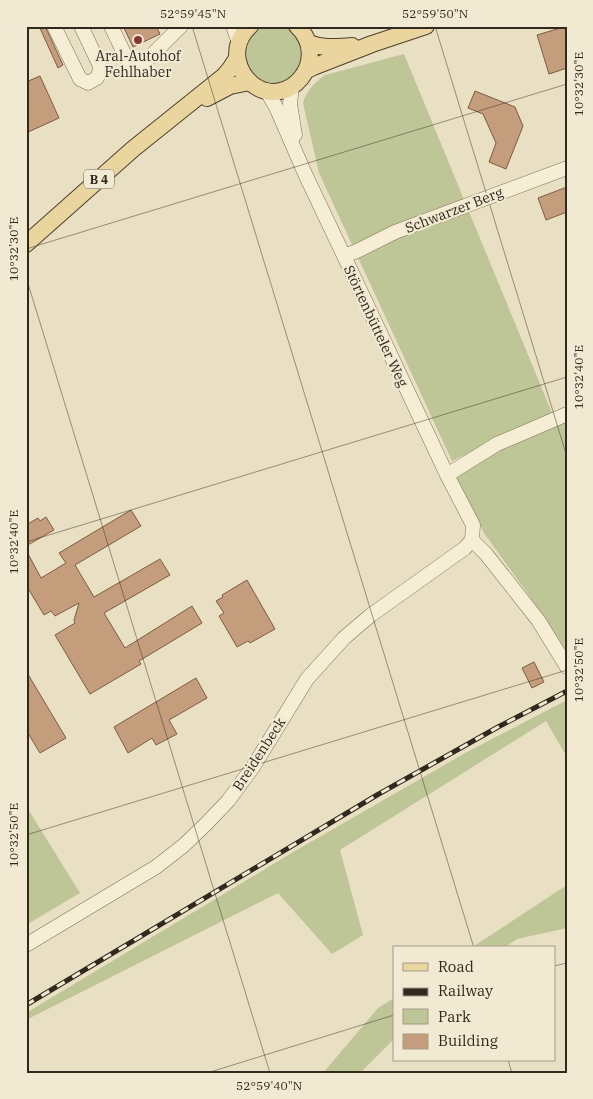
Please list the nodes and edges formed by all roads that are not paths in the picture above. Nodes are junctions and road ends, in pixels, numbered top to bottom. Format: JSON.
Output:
{"nodes":[{"id":1,"x":54,"y":26,"type":"edge"},
{"id":2,"x":81,"y":26,"type":"edge"},
{"id":3,"x":111,"y":26,"type":"edge"},
{"id":4,"x":233,"y":26,"type":"edge"},
{"id":5,"x":250,"y":26,"type":"edge"},
{"id":6,"x":297,"y":26,"type":"edge"},
{"id":7,"x":426,"y":26,"type":"edge"},
{"id":8,"x":177,"y":28,"type":"edge"},
{"id":9,"x":309,"y":43,"type":"junction"},
{"id":10,"x":372,"y":44,"type":"junction"},
{"id":11,"x":238,"y":50,"type":"junction"},
{"id":12,"x":307,"y":70,"type":"junction"},
{"id":13,"x":250,"y":82,"type":"junction"},
{"id":14,"x":292,"y":86,"type":"junction"},
{"id":15,"x":266,"y":90,"type":"junction"},
{"id":16,"x":174,"y":116,"type":"junction"},
{"id":17,"x":567,"y":168,"type":"edge"},
{"id":18,"x":306,"y":176,"type":"junction"},
{"id":19,"x":26,"y":244,"type":"edge"},
{"id":20,"x":344,"y":256,"type":"junction"},
{"id":21,"x":567,"y":414,"type":"edge"},
{"id":22,"x":446,"y":475,"type":"junction"},
{"id":23,"x":472,"y":540,"type":"junction"},
{"id":24,"x":567,"y":667,"type":"edge"},
{"id":25,"x":26,"y":945,"type":"edge"}],
"edges":[{"from":1,"to":2,"type":"street"},
{"from":3,"to":8,"type":"street"},
{"from":4,"to":11,"type":"street"},
{"from":5,"to":11,"type":"main road"},
{"from":6,"to":9,"type":"main road"},
{"from":7,"to":10,"type":"main road"},
{"from":9,"to":10,"type":"main road"},
{"from":9,"to":12,"type":"main road"},
{"from":10,"to":12,"type":"main road"},
{"from":11,"to":13,"type":"main road"},
{"from":11,"to":16,"type":"main road","number":"B 4"},
{"from":12,"to":14,"type":"main road"},
{"from":13,"to":15,"type":"main road"},
{"from":13,"to":16,"type":"main road","number":"B 4"},
{"from":14,"to":15,"type":"main road"},
{"from":14,"to":18,"type":"street","name":"Störtenbütteler Weg"},
{"from":15,"to":18,"type":"street","name":"Störtenbütteler Weg"},
{"from":16,"to":19,"type":"main road","number":"B 4"},
{"from":17,"to":20,"type":"street","name":"Schwarzer Berg"},
{"from":18,"to":20,"type":"street","name":"Störtenbütteler Weg"},
{"from":20,"to":22,"type":"street","name":"Störtenbütteler Weg"},
{"from":21,"to":22,"type":"street"},
{"from":22,"to":23,"type":"street","name":"Störtenbütteler Weg"},
{"from":23,"to":24,"type":"street"},
{"from":23,"to":25,"type":"street","name":"Breidenbeck"}]}
